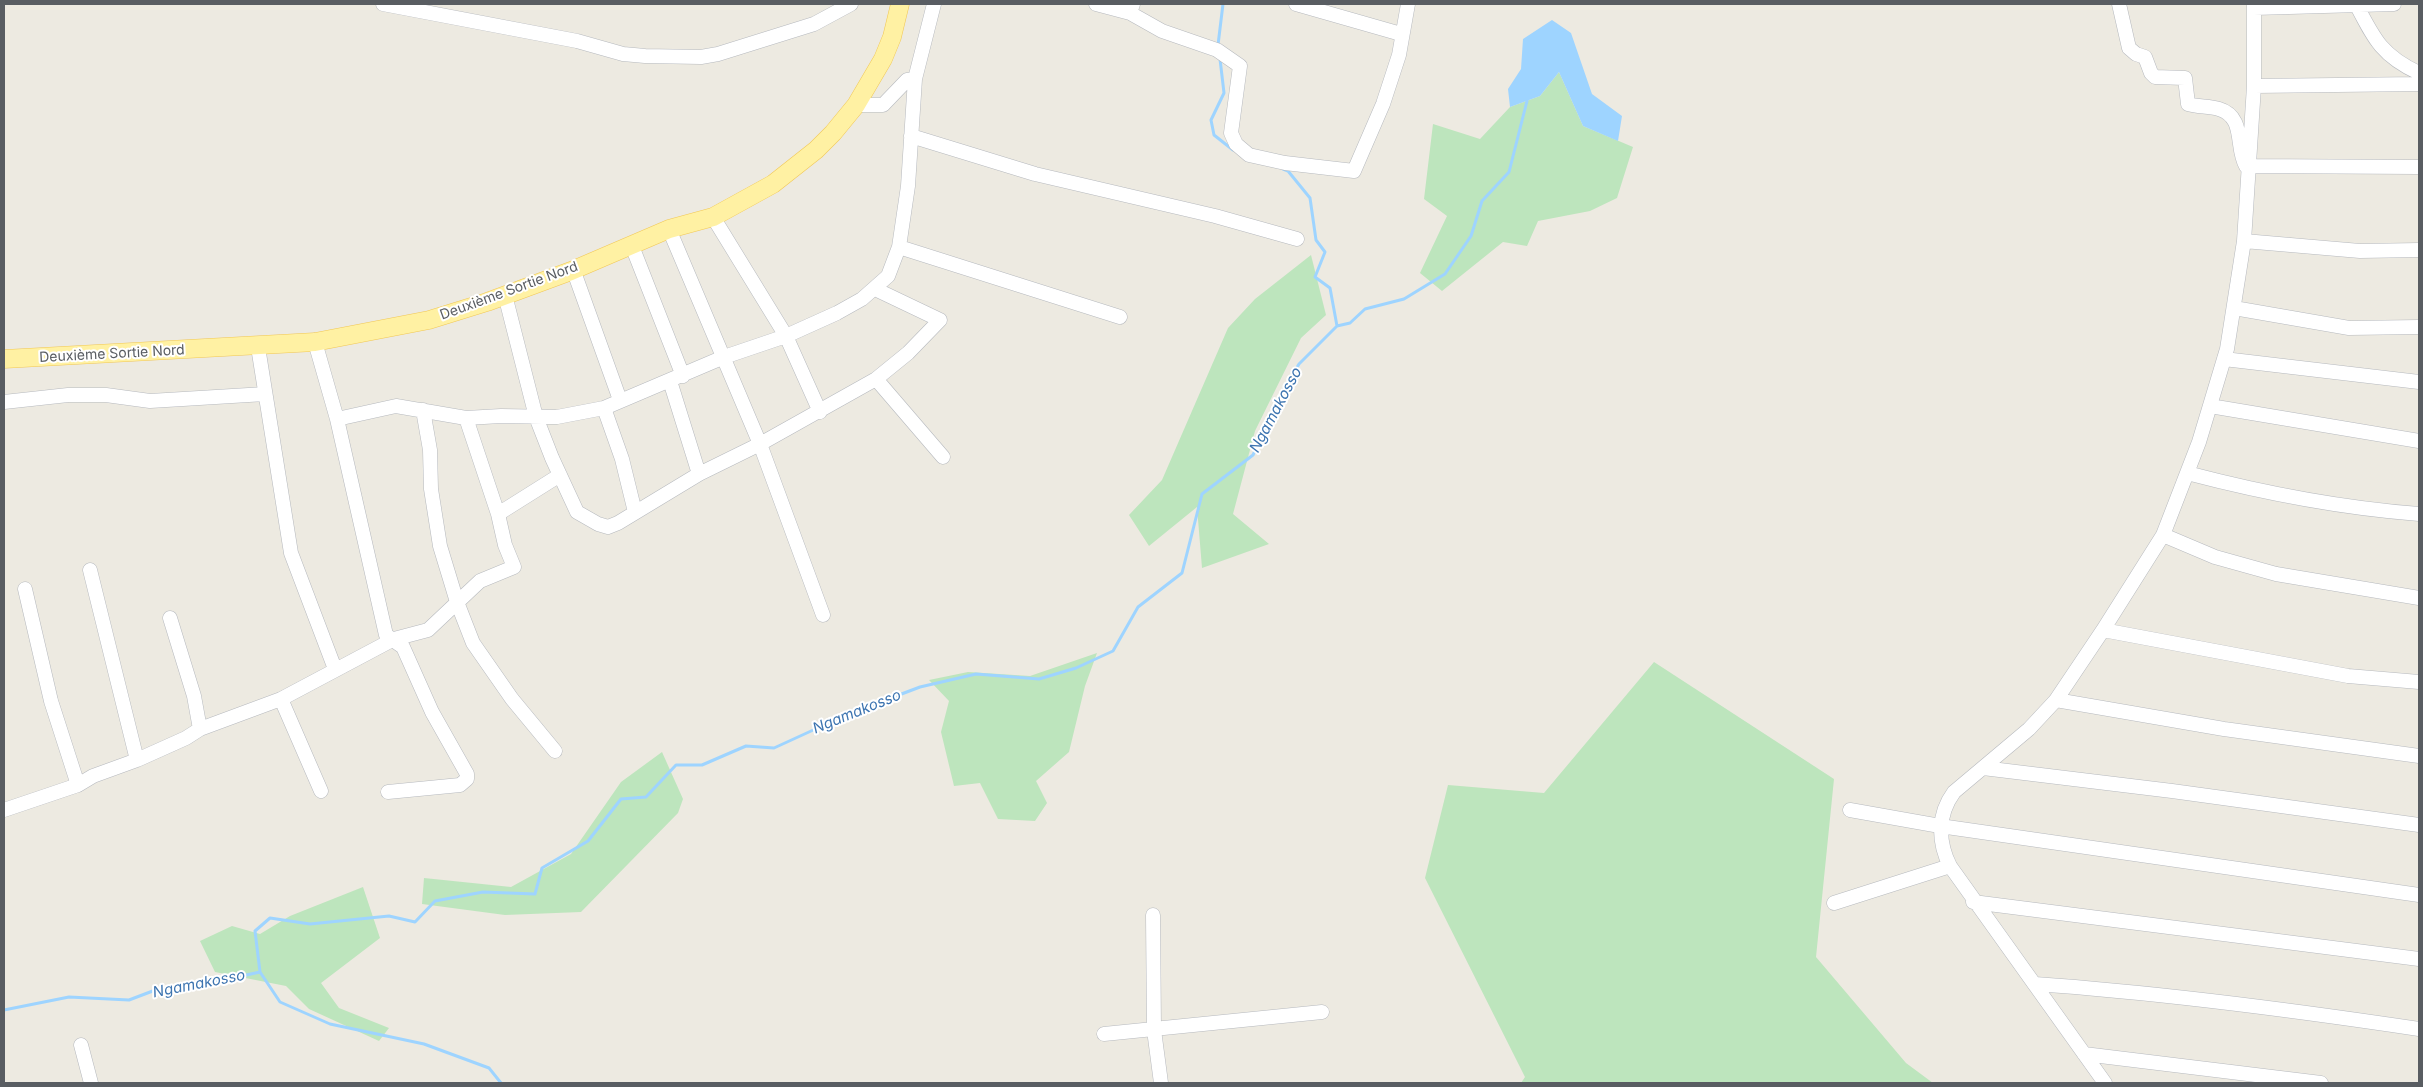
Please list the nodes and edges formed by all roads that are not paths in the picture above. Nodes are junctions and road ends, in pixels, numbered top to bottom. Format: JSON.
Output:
{"nodes":[{"id":1,"x":383,"y":4,"type":"edge"},
{"id":2,"x":851,"y":4,"type":"edge"},
{"id":3,"x":900,"y":4,"type":"edge"},
{"id":4,"x":934,"y":4,"type":"edge"},
{"id":5,"x":1096,"y":4,"type":"edge"},
{"id":6,"x":1296,"y":4,"type":"edge"},
{"id":7,"x":1408,"y":4,"type":"edge"},
{"id":8,"x":2119,"y":4,"type":"edge"},
{"id":9,"x":2356,"y":4,"type":"edge"},
{"id":10,"x":2394,"y":4,"type":"edge"},
{"id":11,"x":2254,"y":6,"type":"edge"},
{"id":12,"x":1131,"y":8,"type":"edge"},
{"id":13,"x":1401,"y":34,"type":"junction"},
{"id":14,"x":2419,"y":73,"type":"edge"},
{"id":15,"x":915,"y":80,"type":"junction"},
{"id":16,"x":2419,"y":84,"type":"edge"},
{"id":17,"x":2254,"y":86,"type":"junction"},
{"id":18,"x":856,"y":105,"type":"junction"},
{"id":19,"x":911,"y":136,"type":"junction"},
{"id":20,"x":2250,"y":167,"type":"junction"},
{"id":21,"x":2419,"y":167,"type":"edge"},
{"id":22,"x":713,"y":217,"type":"junction"},
{"id":23,"x":669,"y":229,"type":"junction"},
{"id":24,"x":1298,"y":239,"type":"dead end"},
{"id":25,"x":2244,"y":241,"type":"junction"},
{"id":26,"x":632,"y":246,"type":"junction"},
{"id":27,"x":899,"y":247,"type":"junction"},
{"id":28,"x":2419,"y":250,"type":"edge"},
{"id":29,"x":573,"y":269,"type":"junction"},
{"id":30,"x":875,"y":289,"type":"junction"},
{"id":31,"x":505,"y":295,"type":"junction"},
{"id":32,"x":2234,"y":308,"type":"junction"},
{"id":33,"x":1120,"y":317,"type":"dead end"},
{"id":34,"x":2419,"y":327,"type":"edge"},
{"id":35,"x":786,"y":336,"type":"junction"},
{"id":36,"x":315,"y":342,"type":"junction"},
{"id":37,"x":258,"y":347,"type":"junction"},
{"id":38,"x":724,"y":357,"type":"junction"},
{"id":39,"x":4,"y":359,"type":"edge"},
{"id":40,"x":2224,"y":360,"type":"junction"},
{"id":41,"x":676,"y":379,"type":"junction"},
{"id":42,"x":876,"y":379,"type":"junction"},
{"id":43,"x":2419,"y":382,"type":"edge"},
{"id":44,"x":265,"y":394,"type":"junction"},
{"id":45,"x":620,"y":400,"type":"junction"},
{"id":46,"x":4,"y":402,"type":"edge"},
{"id":47,"x":2210,"y":406,"type":"junction"},
{"id":48,"x":604,"y":408,"type":"junction"},
{"id":49,"x":423,"y":410,"type":"junction"},
{"id":50,"x":820,"y":412,"type":"junction"},
{"id":51,"x":536,"y":417,"type":"junction"},
{"id":52,"x":466,"y":418,"type":"junction"},
{"id":53,"x":337,"y":419,"type":"junction"},
{"id":54,"x":2419,"y":441,"type":"edge"},
{"id":55,"x":760,"y":444,"type":"junction"},
{"id":56,"x":943,"y":457,"type":"dead end"},
{"id":57,"x":2187,"y":473,"type":"junction"},
{"id":58,"x":699,"y":474,"type":"junction"},
{"id":59,"x":560,"y":475,"type":"junction"},
{"id":60,"x":635,"y":512,"type":"junction"},
{"id":61,"x":498,"y":514,"type":"junction"},
{"id":62,"x":2419,"y":514,"type":"edge"},
{"id":63,"x":2163,"y":535,"type":"junction"},
{"id":64,"x":90,"y":570,"type":"dead end"},
{"id":65,"x":25,"y":589,"type":"dead end"},
{"id":66,"x":2419,"y":598,"type":"edge"},
{"id":67,"x":457,"y":602,"type":"junction"},
{"id":68,"x":824,"y":615,"type":"dead end"},
{"id":69,"x":170,"y":618,"type":"dead end"},
{"id":70,"x":2103,"y":630,"type":"junction"},
{"id":71,"x":394,"y":639,"type":"junction"},
{"id":72,"x":335,"y":669,"type":"junction"},
{"id":73,"x":2419,"y":682,"type":"edge"},
{"id":74,"x":281,"y":699,"type":"junction"},
{"id":75,"x":2056,"y":700,"type":"junction"},
{"id":76,"x":200,"y":728,"type":"junction"},
{"id":77,"x":556,"y":751,"type":"dead end"},
{"id":78,"x":2419,"y":756,"type":"edge"},
{"id":79,"x":137,"y":760,"type":"junction"},
{"id":80,"x":1983,"y":768,"type":"junction"},
{"id":81,"x":78,"y":785,"type":"junction"},
{"id":82,"x":321,"y":791,"type":"dead end"},
{"id":83,"x":388,"y":792,"type":"dead end"},
{"id":84,"x":4,"y":806,"type":"edge"},
{"id":85,"x":1850,"y":810,"type":"dead end"},
{"id":86,"x":2419,"y":825,"type":"edge"},
{"id":87,"x":1940,"y":826,"type":"junction"},
{"id":88,"x":1950,"y":866,"type":"junction"},
{"id":89,"x":2419,"y":895,"type":"edge"},
{"id":90,"x":1973,"y":902,"type":"junction"},
{"id":91,"x":1834,"y":903,"type":"dead end"},
{"id":92,"x":1153,"y":915,"type":"dead end"},
{"id":93,"x":2419,"y":959,"type":"edge"},
{"id":94,"x":2035,"y":984,"type":"junction"},
{"id":95,"x":1322,"y":1012,"type":"dead end"},
{"id":96,"x":2419,"y":1029,"type":"edge"},
{"id":97,"x":1154,"y":1030,"type":"junction"},
{"id":98,"x":1104,"y":1034,"type":"dead end"},
{"id":99,"x":81,"y":1045,"type":"dead end"},
{"id":100,"x":2084,"y":1054,"type":"junction"},
{"id":101,"x":91,"y":1083,"type":"edge"},
{"id":102,"x":1161,"y":1083,"type":"edge"},
{"id":103,"x":2105,"y":1083,"type":"edge"},
{"id":104,"x":2321,"y":1083,"type":"edge"}],
"edges":[{"from":1,"to":2,"type":"street"},
{"from":3,"to":18,"type":"main road","name":"Deuxième Sortie Nord"},
{"from":4,"to":15,"type":"street"},
{"from":5,"to":12,"type":"street"},
{"from":6,"to":13,"type":"street"},
{"from":7,"to":13,"type":"street"},
{"from":8,"to":20,"type":"street"},
{"from":9,"to":10,"type":"street"},
{"from":9,"to":11,"type":"street"},
{"from":9,"to":14,"type":"street"},
{"from":11,"to":17,"type":"street"},
{"from":12,"to":13,"type":"street"},
{"from":15,"to":18,"type":"street"},
{"from":15,"to":19,"type":"street"},
{"from":16,"to":17,"type":"street"},
{"from":17,"to":20,"type":"street"},
{"from":18,"to":22,"type":"main road","name":"Deuxième Sortie Nord"},
{"from":19,"to":24,"type":"street"},
{"from":19,"to":27,"type":"street"},
{"from":20,"to":21,"type":"street"},
{"from":20,"to":25,"type":"street"},
{"from":22,"to":23,"type":"main road","name":"Deuxième Sortie Nord"},
{"from":22,"to":35,"type":"street"},
{"from":23,"to":26,"type":"main road","name":"Deuxième Sortie Nord"},
{"from":23,"to":38,"type":"street"},
{"from":25,"to":28,"type":"street"},
{"from":25,"to":32,"type":"street"},
{"from":26,"to":29,"type":"main road","name":"Deuxième Sortie Nord"},
{"from":26,"to":41,"type":"street"},
{"from":27,"to":30,"type":"street"},
{"from":27,"to":33,"type":"street"},
{"from":29,"to":31,"type":"main road","name":"Deuxième Sortie Nord"},
{"from":29,"to":45,"type":"street"},
{"from":30,"to":35,"type":"street"},
{"from":30,"to":42,"type":"street"},
{"from":31,"to":36,"type":"main road","name":"Deuxième Sortie Nord"},
{"from":31,"to":51,"type":"street"},
{"from":32,"to":34,"type":"street"},
{"from":32,"to":40,"type":"street"},
{"from":35,"to":38,"type":"street"},
{"from":35,"to":50,"type":"street"},
{"from":36,"to":37,"type":"main road","name":"Deuxième Sortie Nord"},
{"from":36,"to":53,"type":"street"},
{"from":37,"to":39,"type":"main road","name":"Deuxième Sortie Nord"},
{"from":37,"to":44,"type":"street"},
{"from":38,"to":41,"type":"street"},
{"from":38,"to":55,"type":"street"},
{"from":40,"to":43,"type":"street"},
{"from":40,"to":47,"type":"street"},
{"from":41,"to":45,"type":"street"},
{"from":41,"to":58,"type":"street"},
{"from":42,"to":50,"type":"street"},
{"from":42,"to":56,"type":"street"},
{"from":44,"to":46,"type":"street"},
{"from":44,"to":72,"type":"street"},
{"from":45,"to":48,"type":"street"},
{"from":47,"to":54,"type":"street"},
{"from":47,"to":57,"type":"street"},
{"from":48,"to":51,"type":"street"},
{"from":48,"to":60,"type":"street"},
{"from":49,"to":52,"type":"street"},
{"from":49,"to":53,"type":"street"},
{"from":49,"to":67,"type":"street"},
{"from":50,"to":55,"type":"street"},
{"from":51,"to":52,"type":"street"},
{"from":51,"to":59,"type":"street"},
{"from":52,"to":61,"type":"street"},
{"from":53,"to":71,"type":"street"},
{"from":55,"to":58,"type":"street"},
{"from":55,"to":68,"type":"street"},
{"from":57,"to":62,"type":"street"},
{"from":57,"to":63,"type":"street"},
{"from":58,"to":60,"type":"street"},
{"from":59,"to":60,"type":"street"},
{"from":59,"to":61,"type":"street"},
{"from":61,"to":67,"type":"street"},
{"from":63,"to":66,"type":"street"},
{"from":63,"to":70,"type":"street"},
{"from":64,"to":79,"type":"street"},
{"from":65,"to":81,"type":"street"},
{"from":67,"to":71,"type":"street"},
{"from":67,"to":77,"type":"street"},
{"from":69,"to":76,"type":"street"},
{"from":70,"to":73,"type":"street"},
{"from":70,"to":75,"type":"street"},
{"from":71,"to":72,"type":"street"},
{"from":71,"to":83,"type":"street"},
{"from":72,"to":74,"type":"street"},
{"from":74,"to":76,"type":"street"},
{"from":74,"to":82,"type":"street"},
{"from":75,"to":78,"type":"street"},
{"from":75,"to":80,"type":"street"},
{"from":76,"to":79,"type":"street"},
{"from":79,"to":81,"type":"street"},
{"from":80,"to":86,"type":"street"},
{"from":80,"to":87,"type":"street"},
{"from":81,"to":84,"type":"street"},
{"from":85,"to":87,"type":"street"},
{"from":87,"to":88,"type":"street"},
{"from":87,"to":89,"type":"street"},
{"from":88,"to":90,"type":"street"},
{"from":88,"to":91,"type":"street"},
{"from":90,"to":93,"type":"street"},
{"from":90,"to":94,"type":"street"},
{"from":92,"to":97,"type":"street"},
{"from":94,"to":96,"type":"street"},
{"from":94,"to":100,"type":"street"},
{"from":95,"to":97,"type":"street"},
{"from":97,"to":98,"type":"street"},
{"from":97,"to":102,"type":"street"},
{"from":99,"to":101,"type":"street"},
{"from":100,"to":103,"type":"street"},
{"from":100,"to":104,"type":"street"}]}
